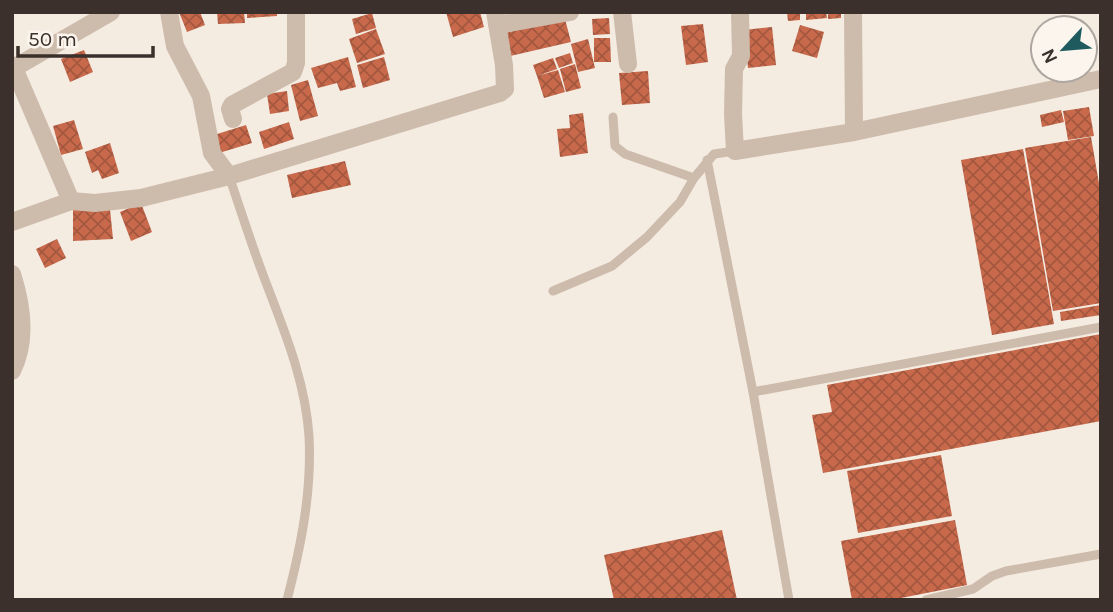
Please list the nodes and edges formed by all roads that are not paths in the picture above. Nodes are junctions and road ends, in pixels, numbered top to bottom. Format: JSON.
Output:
{"nodes":[{"id":1,"x":111,"y":12,"type":"edge"},
{"id":2,"x":169,"y":12,"type":"edge"},
{"id":3,"x":296,"y":12,"type":"edge"},
{"id":4,"x":570,"y":12,"type":"edge"},
{"id":5,"x":622,"y":12,"type":"edge"},
{"id":6,"x":740,"y":12,"type":"edge"},
{"id":7,"x":853,"y":12,"type":"edge"},
{"id":8,"x":496,"y":19,"type":"edge"},
{"id":9,"x":628,"y":64,"type":"dead end"},
{"id":10,"x":13,"y":67,"type":"edge"},
{"id":11,"x":1101,"y":79,"type":"edge"},
{"id":12,"x":613,"y":117,"type":"dead end"},
{"id":13,"x":233,"y":119,"type":"dead end"},
{"id":14,"x":854,"y":132,"type":"junction"},
{"id":15,"x":736,"y":151,"type":"junction"},
{"id":16,"x":707,"y":160,"type":"junction"},
{"id":17,"x":229,"y":176,"type":"junction"},
{"id":18,"x":694,"y":178,"type":"junction"},
{"id":19,"x":71,"y":201,"type":"junction"},
{"id":20,"x":12,"y":222,"type":"edge"},
{"id":21,"x":12,"y":274,"type":"edge"},
{"id":22,"x":553,"y":291,"type":"dead end"},
{"id":23,"x":1101,"y":327,"type":"edge"},
{"id":24,"x":12,"y":370,"type":"edge"},
{"id":25,"x":752,"y":392,"type":"junction"},
{"id":26,"x":1101,"y":554,"type":"edge"},
{"id":27,"x":287,"y":600,"type":"edge"},
{"id":28,"x":789,"y":600,"type":"edge"},
{"id":29,"x":926,"y":600,"type":"edge"}],
"edges":[{"from":1,"to":10,"type":"street"},
{"from":2,"to":17,"type":"street"},
{"from":3,"to":13,"type":"street"},
{"from":4,"to":8,"type":"street"},
{"from":5,"to":9,"type":"street"},
{"from":6,"to":15,"type":"street"},
{"from":7,"to":14,"type":"street"},
{"from":8,"to":17,"type":"street"},
{"from":10,"to":19,"type":"street"},
{"from":11,"to":14,"type":"street"},
{"from":12,"to":18,"type":"lane"},
{"from":14,"to":15,"type":"street"},
{"from":15,"to":16,"type":"lane"},
{"from":16,"to":18,"type":"lane"},
{"from":16,"to":25,"type":"lane"},
{"from":17,"to":19,"type":"street"},
{"from":17,"to":27,"type":"lane"},
{"from":18,"to":22,"type":"lane"},
{"from":19,"to":20,"type":"street"},
{"from":21,"to":24,"type":"street"},
{"from":23,"to":25,"type":"lane"},
{"from":25,"to":28,"type":"lane"},
{"from":26,"to":29,"type":"lane"}]}
